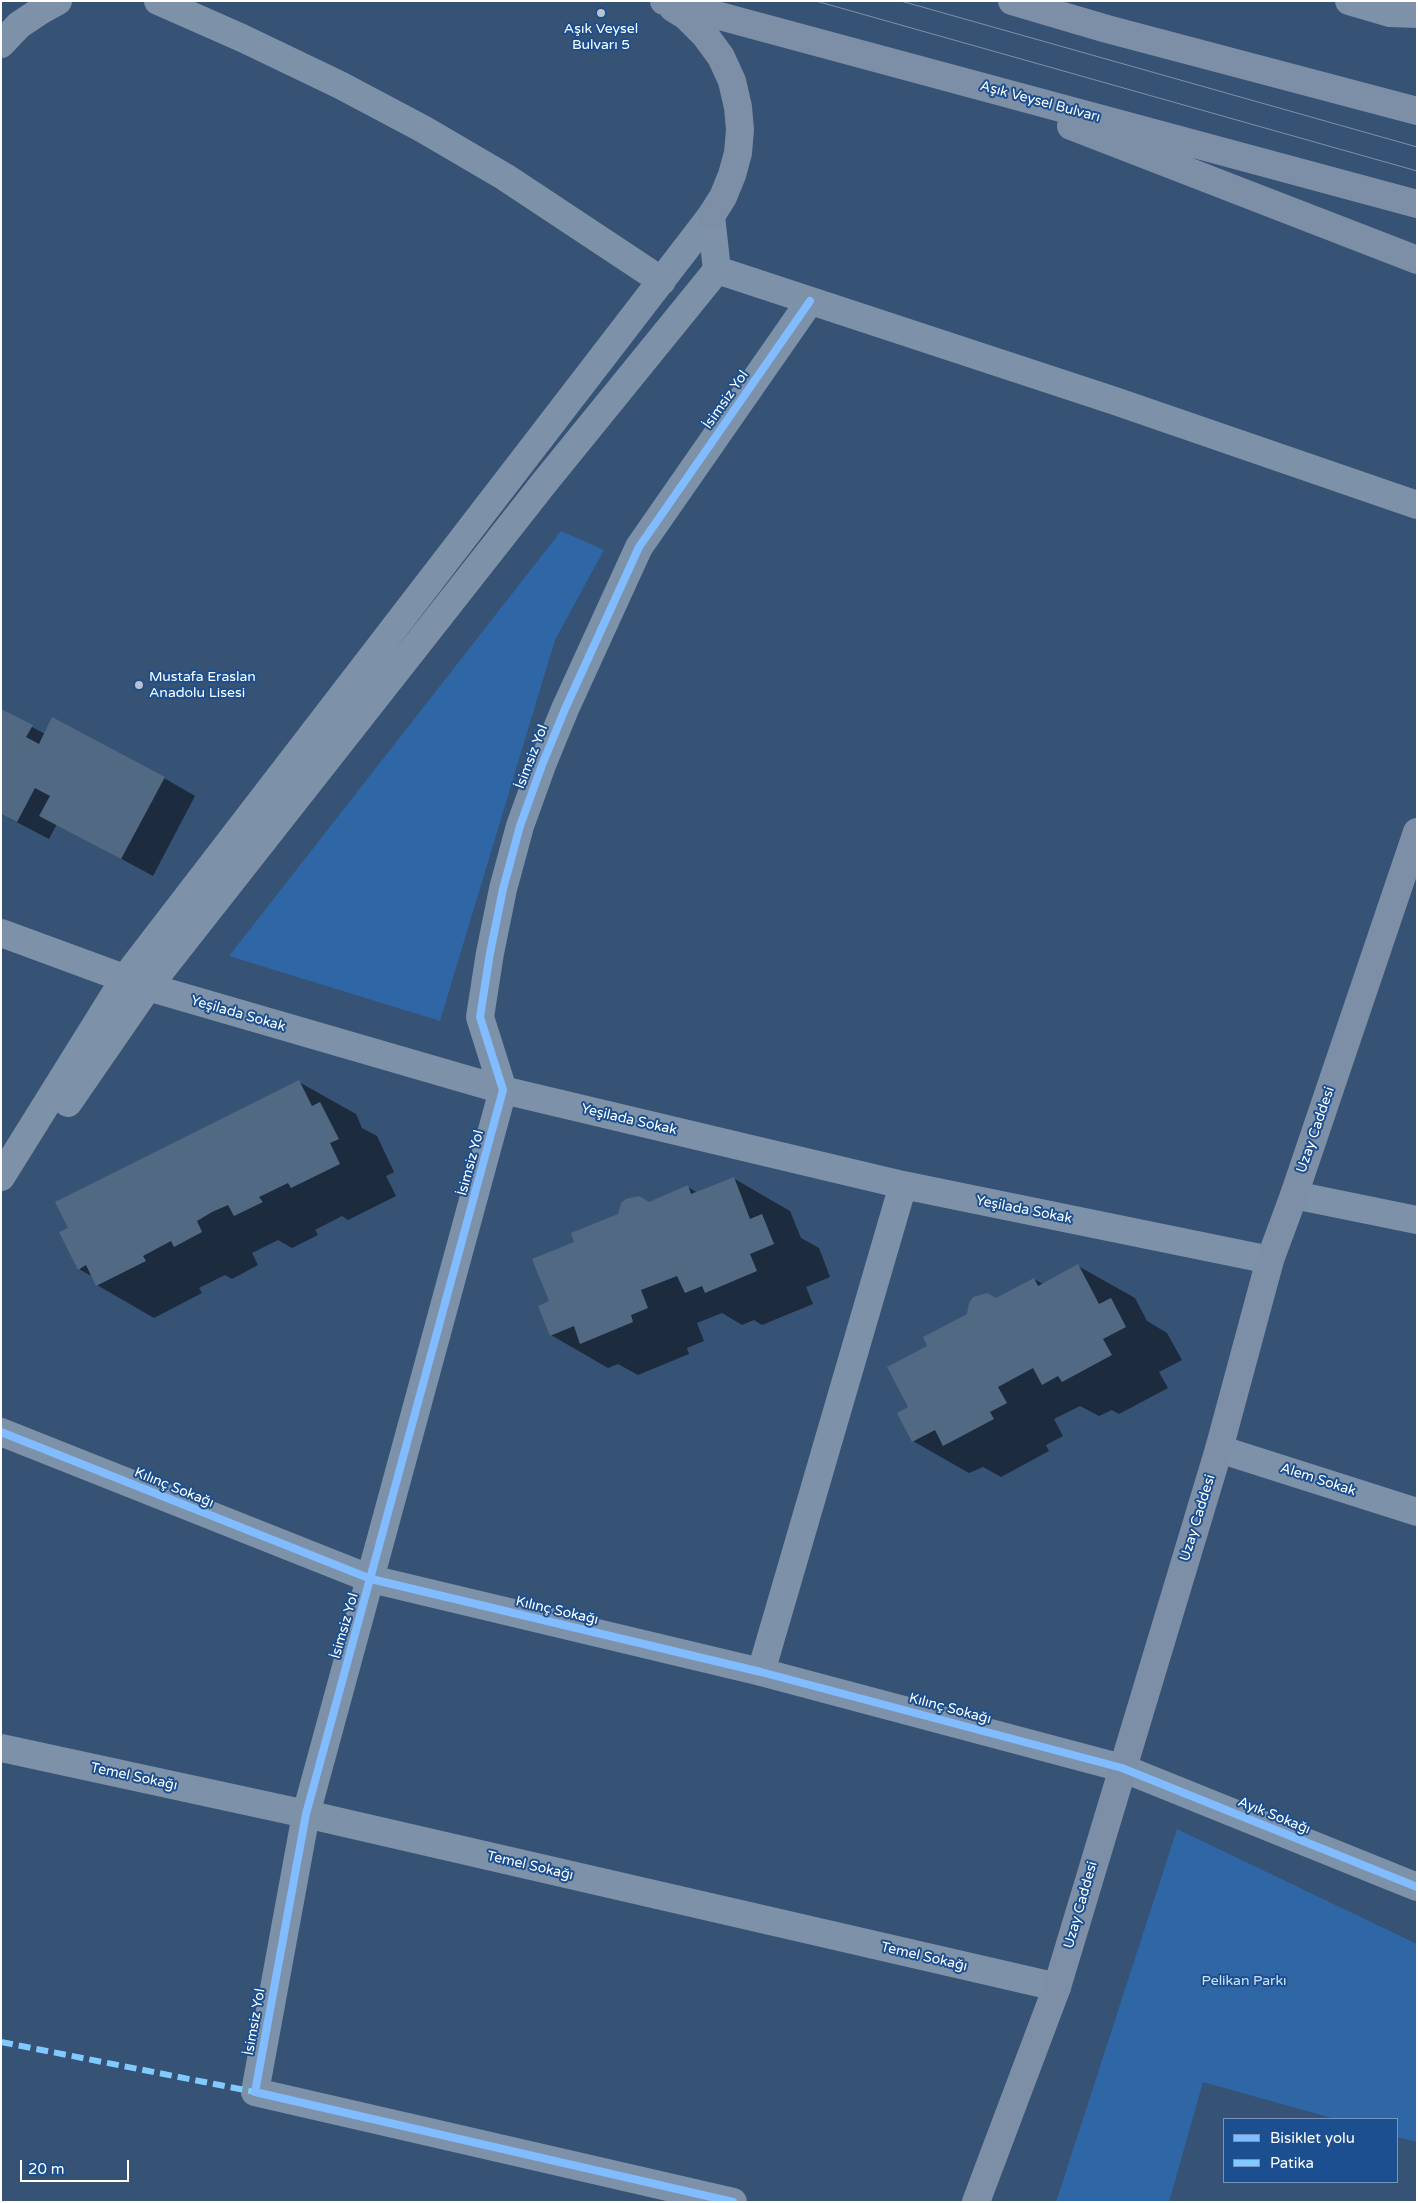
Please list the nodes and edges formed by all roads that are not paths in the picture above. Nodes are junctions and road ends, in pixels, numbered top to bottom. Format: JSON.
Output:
{"nodes":[{"id":1,"x":58,"y":1,"type":"edge"},
{"id":2,"x":158,"y":1,"type":"edge"},
{"id":3,"x":664,"y":1,"type":"edge"},
{"id":4,"x":1012,"y":1,"type":"edge"},
{"id":5,"x":1349,"y":1,"type":"edge"},
{"id":6,"x":1417,"y":14,"type":"edge"},
{"id":7,"x":1,"y":44,"type":"edge"},
{"id":8,"x":939,"y":75,"type":"junction"},
{"id":9,"x":1327,"y":87,"type":"junction"},
{"id":10,"x":1417,"y":93,"type":"edge"},
{"id":11,"x":1417,"y":111,"type":"edge"},
{"id":12,"x":1417,"y":204,"type":"edge"},
{"id":13,"x":711,"y":216,"type":"junction"},
{"id":14,"x":1417,"y":260,"type":"edge"},
{"id":15,"x":717,"y":270,"type":"junction"},
{"id":16,"x":662,"y":280,"type":"junction"},
{"id":17,"x":810,"y":301,"type":"junction"},
{"id":18,"x":1417,"y":505,"type":"edge"},
{"id":19,"x":1417,"y":832,"type":"edge"},
{"id":20,"x":1,"y":933,"type":"edge"},
{"id":21,"x":136,"y":983,"type":"junction"},
{"id":22,"x":503,"y":1090,"type":"junction"},
{"id":23,"x":1,"y":1177,"type":"edge"},
{"id":24,"x":902,"y":1185,"type":"junction"},
{"id":25,"x":1294,"y":1195,"type":"junction"},
{"id":26,"x":1,"y":1198,"type":"edge"},
{"id":27,"x":1417,"y":1220,"type":"edge"},
{"id":28,"x":1270,"y":1260,"type":"junction"},
{"id":29,"x":1,"y":1432,"type":"edge"},
{"id":30,"x":1219,"y":1449,"type":"junction"},
{"id":31,"x":1417,"y":1512,"type":"edge"},
{"id":32,"x":371,"y":1579,"type":"junction"},
{"id":33,"x":761,"y":1672,"type":"junction"},
{"id":34,"x":1,"y":1748,"type":"edge"},
{"id":35,"x":1122,"y":1768,"type":"junction"},
{"id":36,"x":306,"y":1814,"type":"junction"},
{"id":37,"x":1417,"y":1887,"type":"edge"},
{"id":38,"x":1057,"y":1987,"type":"junction"},
{"id":39,"x":733,"y":2202,"type":"edge"},
{"id":40,"x":976,"y":2202,"type":"edge"}],
"edges":[{"from":1,"to":7,"type":"street"},
{"from":2,"to":16,"type":"street"},
{"from":3,"to":8,"type":"main road","name":"Aşık Veysel Bulvarı"},
{"from":3,"to":13,"type":"main road"},
{"from":4,"to":9,"type":"main road"},
{"from":5,"to":6,"type":"street"},
{"from":8,"to":12,"type":"main road","name":"Aşık Veysel Bulvarı"},
{"from":8,"to":14,"type":"main road"},
{"from":9,"to":10,"type":"main road"},
{"from":9,"to":11,"type":"main road"},
{"from":13,"to":15,"type":"street"},
{"from":13,"to":16,"type":"street"},
{"from":15,"to":17,"type":"street"},
{"from":15,"to":21,"type":"street"},
{"from":16,"to":21,"type":"street"},
{"from":17,"to":18,"type":"street"},
{"from":17,"to":22,"type":"street","name":"İsimsiz Yol"},
{"from":19,"to":25,"type":"main road","name":"Uzay Caddesi"},
{"from":20,"to":21,"type":"street","name":"Yeşilada Sokak"},
{"from":21,"to":22,"type":"street","name":"Yeşilada Sokak"},
{"from":21,"to":23,"type":"street"},
{"from":21,"to":26,"type":"street"},
{"from":22,"to":24,"type":"street","name":"Yeşilada Sokak"},
{"from":22,"to":32,"type":"street","name":"İsimsiz Yol"},
{"from":24,"to":28,"type":"street","name":"Yeşilada Sokak"},
{"from":24,"to":33,"type":"street"},
{"from":25,"to":27,"type":"street"},
{"from":25,"to":28,"type":"main road","name":"Uzay Caddesi"},
{"from":28,"to":30,"type":"main road","name":"Uzay Caddesi"},
{"from":29,"to":32,"type":"street","name":"Kılınç Sokağı"},
{"from":30,"to":31,"type":"street","name":"Alem Sokak"},
{"from":30,"to":35,"type":"main road","name":"Uzay Caddesi"},
{"from":32,"to":33,"type":"street","name":"Kılınç Sokağı"},
{"from":32,"to":36,"type":"street","name":"İsimsiz Yol"},
{"from":33,"to":35,"type":"street","name":"Kılınç Sokağı"},
{"from":34,"to":36,"type":"street","name":"Temel Sokağı"},
{"from":35,"to":37,"type":"street","name":"Ayık Sokağı"},
{"from":35,"to":38,"type":"main road","name":"Uzay Caddesi"},
{"from":36,"to":38,"type":"street","name":"Temel Sokağı"},
{"from":36,"to":39,"type":"street","name":"İsimsiz Yol"},
{"from":38,"to":40,"type":"main road","name":"Uzay Caddesi"}]}
